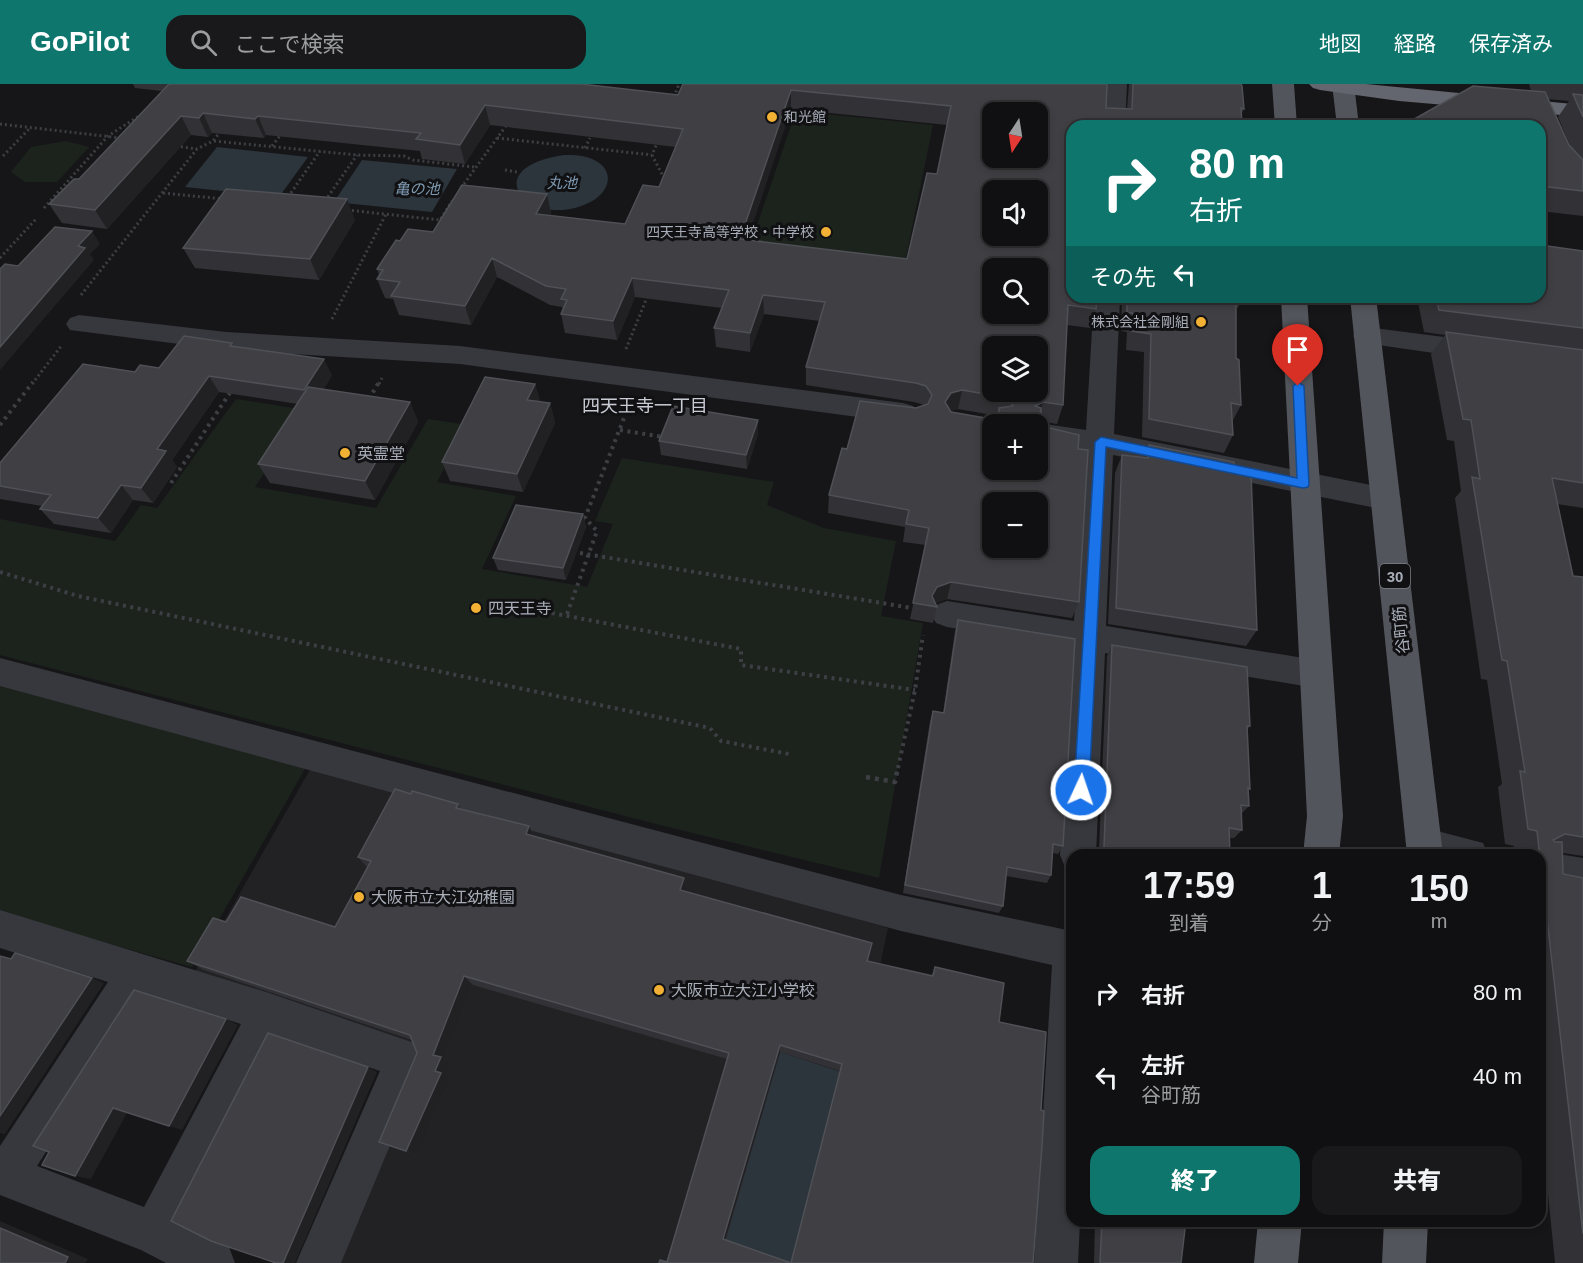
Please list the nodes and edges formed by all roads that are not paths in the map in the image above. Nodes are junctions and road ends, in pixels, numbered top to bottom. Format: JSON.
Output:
{"nodes":[{"id":1,"x":1116,"y":84,"type":"edge"},
{"id":2,"x":1283,"y":84,"type":"edge"},
{"id":3,"x":1320,"y":84,"type":"edge"},
{"id":4,"x":1517,"y":84,"type":"edge"},
{"id":5,"x":1343,"y":86,"type":"edge"},
{"id":6,"x":1583,"y":111,"type":"edge"},
{"id":7,"x":1538,"y":113,"type":"junction"},
{"id":8,"x":1114,"y":120,"type":"edge"},
{"id":9,"x":1286,"y":120,"type":"edge"},
{"id":10,"x":1347,"y":120,"type":"edge"},
{"id":11,"x":1107,"y":303,"type":"edge"},
{"id":12,"x":1294,"y":303,"type":"edge"},
{"id":13,"x":1363,"y":303,"type":"edge"},
{"id":14,"x":79,"y":324,"type":"road end"},
{"id":15,"x":1366,"y":336,"type":"junction"},
{"id":16,"x":1503,"y":354,"type":"edge"},
{"id":17,"x":913,"y":414,"type":"edge"},
{"id":18,"x":1048,"y":434,"type":"edge"},
{"id":19,"x":1101,"y":442,"type":"junction"},
{"id":20,"x":1303,"y":484,"type":"junction"},
{"id":21,"x":1386,"y":499,"type":"junction"},
{"id":22,"x":935,"y":623,"type":"edge"},
{"id":23,"x":1090,"y":637,"type":"junction"},
{"id":24,"x":0,"y":672,"type":"edge"},
{"id":25,"x":1316,"y":674,"type":"junction"},
{"id":26,"x":1078,"y":849,"type":"edge"},
{"id":27,"x":1322,"y":849,"type":"edge"},
{"id":28,"x":1425,"y":849,"type":"edge"},
{"id":29,"x":1546,"y":869,"type":"edge"},
{"id":30,"x":1583,"y":876,"type":"edge"},
{"id":31,"x":0,"y":929,"type":"edge"},
{"id":32,"x":1066,"y":948,"type":"edge"},
{"id":33,"x":138,"y":971,"type":"junction"},
{"id":34,"x":269,"y":1013,"type":"junction"},
{"id":35,"x":1066,"y":1067,"type":"edge"},
{"id":36,"x":3,"y":1174,"type":"edge"},
{"id":37,"x":1279,"y":1227,"type":"edge"},
{"id":38,"x":1406,"y":1227,"type":"edge"},
{"id":39,"x":154,"y":1233,"type":"junction"},
{"id":40,"x":213,"y":1263,"type":"edge"},
{"id":41,"x":318,"y":1263,"type":"edge"},
{"id":42,"x":1056,"y":1263,"type":"edge"},
{"id":43,"x":1276,"y":1263,"type":"edge"},
{"id":44,"x":1404,"y":1263,"type":"edge"}],
"edges":[{"from":1,"to":8,"type":"street"},
{"from":2,"to":9,"type":"main road"},
{"from":3,"to":5,"type":"highway"},
{"from":4,"to":7,"type":"street"},
{"from":5,"to":7,"type":"highway"},
{"from":5,"to":10,"type":"main road"},
{"from":6,"to":7,"type":"highway"},
{"from":11,"to":19,"type":"street"},
{"from":12,"to":20,"type":"main road"},
{"from":13,"to":15,"type":"main road","name":"谷町筋","number":"30"},
{"from":14,"to":17,"type":"street"},
{"from":15,"to":16,"type":"street"},
{"from":15,"to":21,"type":"main road","name":"谷町筋","number":"30"},
{"from":18,"to":19,"type":"street"},
{"from":19,"to":20,"type":"street"},
{"from":19,"to":23,"type":"street"},
{"from":20,"to":21,"type":"street"},
{"from":20,"to":25,"type":"main road"},
{"from":21,"to":28,"type":"main road","name":"谷町筋","number":"30"},
{"from":22,"to":23,"type":"street"},
{"from":23,"to":25,"type":"street"},
{"from":23,"to":26,"type":"street"},
{"from":24,"to":32,"type":"street"},
{"from":25,"to":27,"type":"main road"},
{"from":29,"to":30,"type":"street"},
{"from":31,"to":33,"type":"street"},
{"from":33,"to":34,"type":"street"},
{"from":33,"to":36,"type":"street"},
{"from":34,"to":39,"type":"street"},
{"from":34,"to":41,"type":"street"},
{"from":35,"to":42,"type":"street"},
{"from":36,"to":39,"type":"street"},
{"from":37,"to":43,"type":"main road"},
{"from":38,"to":44,"type":"main road"},
{"from":39,"to":40,"type":"street"}]}
